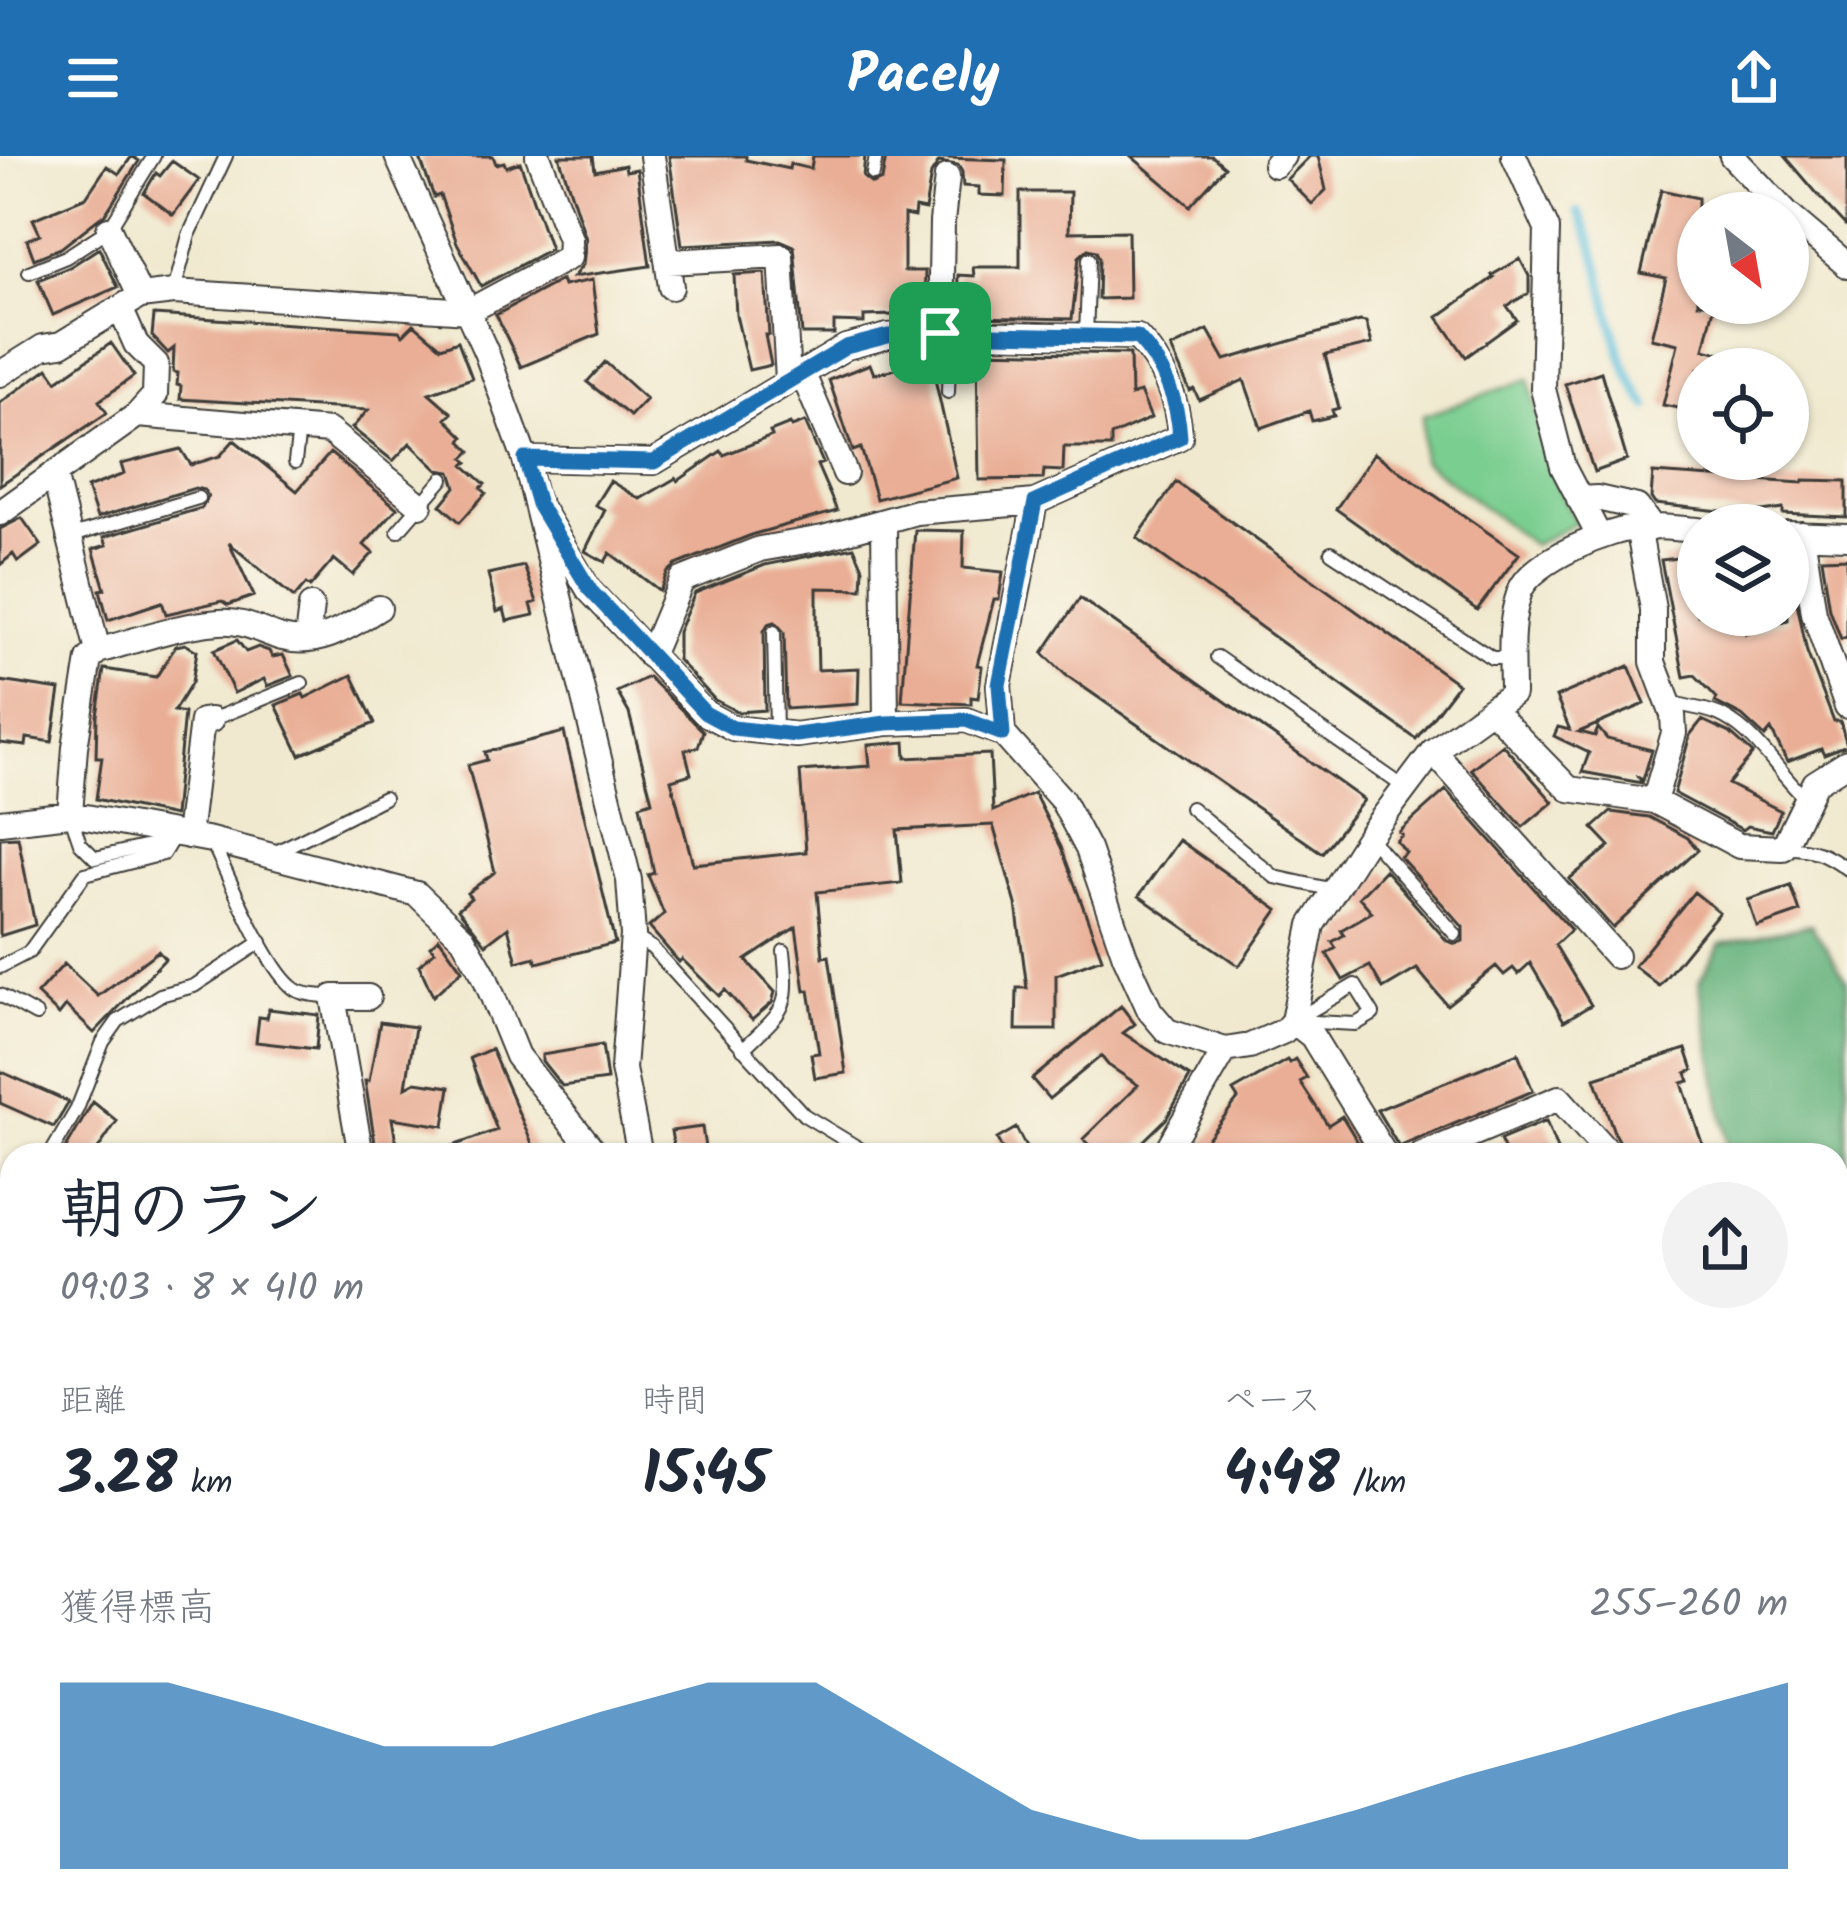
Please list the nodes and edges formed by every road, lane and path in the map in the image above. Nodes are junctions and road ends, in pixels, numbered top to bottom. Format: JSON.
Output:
{"nodes":[{"id":1,"x":154,"y":156,"type":"edge"},
{"id":2,"x":226,"y":156,"type":"edge"},
{"id":3,"x":398,"y":156,"type":"edge"},
{"id":4,"x":538,"y":156,"type":"edge"},
{"id":5,"x":652,"y":156,"type":"edge"},
{"id":6,"x":876,"y":156,"type":"edge"},
{"id":7,"x":1514,"y":156,"type":"edge"},
{"id":8,"x":1732,"y":156,"type":"edge"},
{"id":9,"x":873,"y":174,"type":"dead end"},
{"id":10,"x":947,"y":177,"type":"dead end"},
{"id":11,"x":1766,"y":192,"type":"edge"},
{"id":12,"x":109,"y":229,"type":"junction"},
{"id":13,"x":1809,"y":233,"type":"edge"},
{"id":14,"x":1089,"y":259,"type":"dead end"},
{"id":15,"x":1847,"y":266,"type":"edge"},
{"id":16,"x":29,"y":272,"type":"dead end"},
{"id":17,"x":174,"y":292,"type":"junction"},
{"id":18,"x":130,"y":302,"type":"junction"},
{"id":19,"x":469,"y":311,"type":"junction"},
{"id":20,"x":945,"y":333,"type":"junction"},
{"id":21,"x":1086,"y":336,"type":"junction"},
{"id":22,"x":2,"y":367,"type":"edge"},
{"id":23,"x":795,"y":376,"type":"junction"},
{"id":24,"x":949,"y":392,"type":"dead end"},
{"id":25,"x":137,"y":415,"type":"junction"},
{"id":26,"x":299,"y":429,"type":"junction"},
{"id":27,"x":525,"y":459,"type":"junction"},
{"id":28,"x":295,"y":462,"type":"dead end"},
{"id":29,"x":845,"y":473,"type":"dead end"},
{"id":30,"x":53,"y":474,"type":"junction"},
{"id":31,"x":443,"y":479,"type":"dead end"},
{"id":32,"x":198,"y":499,"type":"dead end"},
{"id":33,"x":1580,"y":500,"type":"junction"},
{"id":34,"x":1035,"y":502,"type":"junction"},
{"id":35,"x":538,"y":504,"type":"junction"},
{"id":36,"x":420,"y":505,"type":"junction"},
{"id":37,"x":0,"y":512,"type":"edge"},
{"id":38,"x":884,"y":521,"type":"junction"},
{"id":39,"x":1645,"y":527,"type":"junction"},
{"id":40,"x":1677,"y":529,"type":"edge"},
{"id":41,"x":398,"y":531,"type":"dead end"},
{"id":42,"x":1809,"y":535,"type":"edge"},
{"id":43,"x":1599,"y":536,"type":"junction"},
{"id":44,"x":1847,"y":536,"type":"edge"},
{"id":45,"x":69,"y":537,"type":"junction"},
{"id":46,"x":1331,"y":552,"type":"dead end"},
{"id":47,"x":1809,"y":593,"type":"edge"},
{"id":48,"x":311,"y":607,"type":"dead end"},
{"id":49,"x":379,"y":608,"type":"dead end"},
{"id":50,"x":774,"y":632,"type":"dead end"},
{"id":51,"x":307,"y":639,"type":"junction"},
{"id":52,"x":98,"y":651,"type":"junction"},
{"id":53,"x":650,"y":656,"type":"junction"},
{"id":54,"x":1217,"y":657,"type":"dead end"},
{"id":55,"x":1512,"y":658,"type":"junction"},
{"id":56,"x":302,"y":683,"type":"dead end"},
{"id":57,"x":1669,"y":700,"type":"junction"},
{"id":58,"x":1847,"y":706,"type":"edge"},
{"id":59,"x":1492,"y":710,"type":"junction"},
{"id":60,"x":211,"y":720,"type":"joint"},
{"id":61,"x":886,"y":723,"type":"junction"},
{"id":62,"x":776,"y":733,"type":"junction"},
{"id":63,"x":1003,"y":734,"type":"junction"},
{"id":64,"x":1433,"y":751,"type":"junction"},
{"id":65,"x":1847,"y":763,"type":"edge"},
{"id":66,"x":1404,"y":787,"type":"junction"},
{"id":67,"x":384,"y":798,"type":"dead end"},
{"id":68,"x":1804,"y":798,"type":"junction"},
{"id":69,"x":1654,"y":801,"type":"junction"},
{"id":70,"x":1191,"y":808,"type":"dead end"},
{"id":71,"x":70,"y":814,"type":"junction"},
{"id":72,"x":0,"y":822,"type":"edge"},
{"id":73,"x":1369,"y":836,"type":"junction"},
{"id":74,"x":190,"y":839,"type":"junction"},
{"id":75,"x":80,"y":843,"type":"junction"},
{"id":76,"x":1783,"y":848,"type":"junction"},
{"id":77,"x":269,"y":856,"type":"junction"},
{"id":78,"x":1847,"y":869,"type":"edge"},
{"id":79,"x":85,"y":874,"type":"junction"},
{"id":80,"x":1334,"y":890,"type":"junction"},
{"id":81,"x":1455,"y":934,"type":"dead end"},
{"id":82,"x":633,"y":935,"type":"junction"},
{"id":83,"x":261,"y":942,"type":"junction"},
{"id":84,"x":784,"y":951,"type":"dead end"},
{"id":85,"x":1616,"y":956,"type":"dead end"},
{"id":86,"x":0,"y":967,"type":"edge"},
{"id":87,"x":0,"y":995,"type":"edge"},
{"id":88,"x":333,"y":997,"type":"junction"},
{"id":89,"x":368,"y":997,"type":"dead end"},
{"id":90,"x":35,"y":1015,"type":"dead end"},
{"id":91,"x":1294,"y":1022,"type":"junction"},
{"id":92,"x":742,"y":1048,"type":"junction"},
{"id":93,"x":1225,"y":1050,"type":"junction"},
{"id":94,"x":57,"y":1143,"type":"edge"},
{"id":95,"x":359,"y":1143,"type":"edge"},
{"id":96,"x":587,"y":1143,"type":"edge"},
{"id":97,"x":638,"y":1143,"type":"edge"},
{"id":98,"x":850,"y":1143,"type":"edge"},
{"id":99,"x":1175,"y":1143,"type":"edge"},
{"id":100,"x":1378,"y":1143,"type":"edge"},
{"id":101,"x":1451,"y":1143,"type":"edge"},
{"id":102,"x":1599,"y":1143,"type":"edge"}],
"edges":[{"from":1,"to":12,"type":"lane"},
{"from":2,"to":17,"type":"lane"},
{"from":3,"to":19,"type":"street"},
{"from":4,"to":19,"type":"street"},
{"from":5,"to":23,"type":"street"},
{"from":6,"to":9,"type":"lane"},
{"from":7,"to":33,"type":"street"},
{"from":8,"to":11,"type":"street"},
{"from":10,"to":20,"type":"street"},
{"from":12,"to":16,"type":"lane"},
{"from":12,"to":18,"type":"street"},
{"from":13,"to":15,"type":"street"},
{"from":14,"to":21,"type":"lane"},
{"from":17,"to":18,"type":"street"},
{"from":17,"to":19,"type":"street"},
{"from":18,"to":22,"type":"street"},
{"from":18,"to":25,"type":"street"},
{"from":19,"to":27,"type":"street"},
{"from":20,"to":21,"type":"street"},
{"from":20,"to":23,"type":"street"},
{"from":20,"to":24,"type":"lane"},
{"from":21,"to":34,"type":"street"},
{"from":23,"to":27,"type":"street"},
{"from":23,"to":29,"type":"street"},
{"from":25,"to":26,"type":"street"},
{"from":25,"to":30,"type":"street"},
{"from":26,"to":28,"type":"lane"},
{"from":26,"to":36,"type":"street"},
{"from":27,"to":35,"type":"street"},
{"from":30,"to":37,"type":"street"},
{"from":30,"to":45,"type":"street"},
{"from":31,"to":36,"type":"lane"},
{"from":32,"to":45,"type":"lane"},
{"from":33,"to":39,"type":"street"},
{"from":33,"to":43,"type":"street"},
{"from":34,"to":38,"type":"street"},
{"from":34,"to":63,"type":"street"},
{"from":35,"to":53,"type":"street"},
{"from":35,"to":82,"type":"street"},
{"from":36,"to":41,"type":"lane"},
{"from":38,"to":53,"type":"street"},
{"from":38,"to":61,"type":"street"},
{"from":39,"to":40,"type":"street"},
{"from":39,"to":43,"type":"street"},
{"from":39,"to":57,"type":"street"},
{"from":42,"to":44,"type":"street"},
{"from":43,"to":55,"type":"street"},
{"from":45,"to":52,"type":"street"},
{"from":46,"to":55,"type":"lane"},
{"from":47,"to":58,"type":"street"},
{"from":48,"to":51,"type":"street"},
{"from":49,"to":51,"type":"street"},
{"from":50,"to":62,"type":"lane"},
{"from":51,"to":52,"type":"street"},
{"from":52,"to":71,"type":"street"},
{"from":53,"to":62,"type":"street"},
{"from":54,"to":66,"type":"lane"},
{"from":55,"to":59,"type":"street"},
{"from":56,"to":60,"type":"lane"},
{"from":57,"to":68,"type":"lane"},
{"from":57,"to":69,"type":"street"},
{"from":59,"to":64,"type":"street"},
{"from":59,"to":69,"type":"street"},
{"from":60,"to":74,"type":"street"},
{"from":61,"to":62,"type":"street"},
{"from":61,"to":63,"type":"street"},
{"from":63,"to":93,"type":"street"},
{"from":64,"to":66,"type":"street"},
{"from":64,"to":85,"type":"street"},
{"from":65,"to":68,"type":"street"},
{"from":66,"to":73,"type":"street"},
{"from":67,"to":77,"type":"lane"},
{"from":68,"to":76,"type":"street"},
{"from":69,"to":76,"type":"street"},
{"from":70,"to":80,"type":"lane"},
{"from":71,"to":72,"type":"street"},
{"from":71,"to":74,"type":"street"},
{"from":71,"to":75,"type":"lane"},
{"from":73,"to":80,"type":"street"},
{"from":73,"to":81,"type":"lane"},
{"from":74,"to":75,"type":"lane"},
{"from":74,"to":77,"type":"street"},
{"from":74,"to":79,"type":"lane"},
{"from":74,"to":83,"type":"lane"},
{"from":75,"to":79,"type":"lane"},
{"from":76,"to":78,"type":"lane"},
{"from":77,"to":96,"type":"street"},
{"from":79,"to":86,"type":"lane"},
{"from":80,"to":91,"type":"street"},
{"from":82,"to":92,"type":"lane"},
{"from":82,"to":97,"type":"street"},
{"from":83,"to":88,"type":"lane"},
{"from":83,"to":94,"type":"lane"},
{"from":84,"to":92,"type":"lane"},
{"from":87,"to":90,"type":"lane"},
{"from":88,"to":89,"type":"street"},
{"from":88,"to":95,"type":"street"},
{"from":91,"to":91,"type":"lane"},
{"from":91,"to":93,"type":"street"},
{"from":91,"to":100,"type":"street"},
{"from":92,"to":98,"type":"lane"},
{"from":93,"to":99,"type":"street"},
{"from":101,"to":102,"type":"street"}]}
